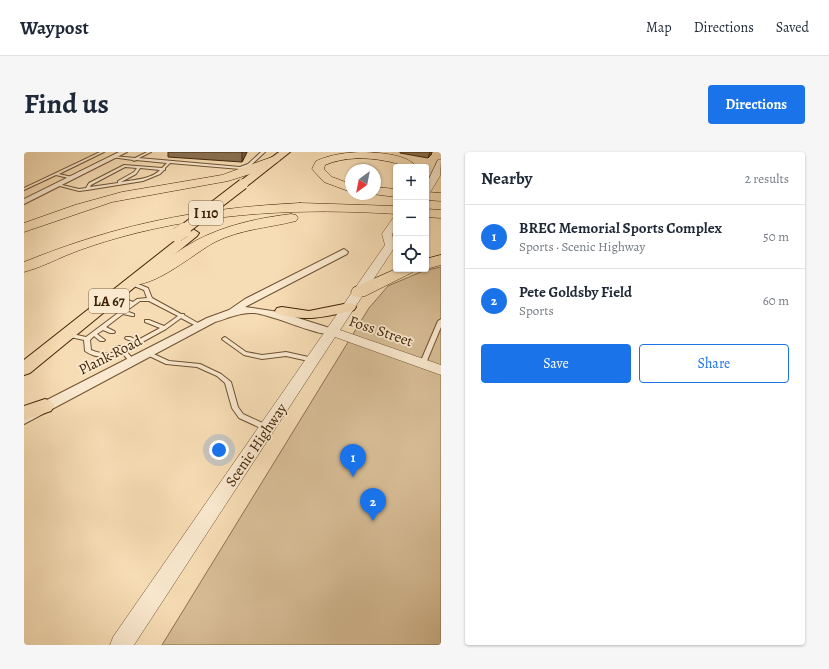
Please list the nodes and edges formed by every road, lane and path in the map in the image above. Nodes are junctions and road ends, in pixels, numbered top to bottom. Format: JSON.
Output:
{"nodes":[{"id":1,"x":102,"y":152,"type":"edge"},
{"id":2,"x":124,"y":152,"type":"edge"},
{"id":3,"x":148,"y":152,"type":"edge"},
{"id":4,"x":263,"y":152,"type":"edge"},
{"id":5,"x":295,"y":152,"type":"edge"},
{"id":6,"x":280,"y":156,"type":"edge"},
{"id":7,"x":113,"y":157,"type":"junction"},
{"id":8,"x":134,"y":160,"type":"junction"},
{"id":9,"x":169,"y":162,"type":"junction"},
{"id":10,"x":441,"y":162,"type":"edge"},
{"id":11,"x":405,"y":164,"type":"edge"},
{"id":12,"x":139,"y":168,"type":"junction"},
{"id":13,"x":164,"y":169,"type":"junction"},
{"id":14,"x":436,"y":171,"type":"junction"},
{"id":15,"x":56,"y":174,"type":"junction"},
{"id":16,"x":429,"y":174,"type":"edge"},
{"id":17,"x":72,"y":178,"type":"junction"},
{"id":18,"x":116,"y":184,"type":"junction"},
{"id":19,"x":58,"y":185,"type":"junction"},
{"id":20,"x":345,"y":186,"type":"edge"},
{"id":21,"x":429,"y":188,"type":"edge"},
{"id":22,"x":88,"y":189,"type":"junction"},
{"id":23,"x":24,"y":190,"type":"edge"},
{"id":24,"x":381,"y":192,"type":"edge"},
{"id":25,"x":429,"y":192,"type":"edge"},
{"id":26,"x":393,"y":193,"type":"edge"},
{"id":27,"x":441,"y":197,"type":"edge"},
{"id":28,"x":393,"y":201,"type":"edge"},
{"id":29,"x":24,"y":202,"type":"edge"},
{"id":30,"x":429,"y":204,"type":"edge"},
{"id":31,"x":441,"y":205,"type":"edge"},
{"id":32,"x":393,"y":210,"type":"edge"},
{"id":33,"x":429,"y":213,"type":"edge"},
{"id":34,"x":142,"y":214,"type":"dead end"},
{"id":35,"x":441,"y":214,"type":"edge"},
{"id":36,"x":393,"y":215,"type":"edge"},
{"id":37,"x":429,"y":217,"type":"edge"},
{"id":38,"x":441,"y":219,"type":"edge"},
{"id":39,"x":393,"y":224,"type":"edge"},
{"id":40,"x":24,"y":228,"type":"edge"},
{"id":41,"x":393,"y":242,"type":"edge"},
{"id":42,"x":344,"y":252,"type":"dead end"},
{"id":43,"x":441,"y":260,"type":"edge"},
{"id":44,"x":429,"y":263,"type":"edge"},
{"id":45,"x":24,"y":266,"type":"edge"},
{"id":46,"x":402,"y":272,"type":"edge"},
{"id":47,"x":132,"y":282,"type":"junction"},
{"id":48,"x":359,"y":292,"type":"junction"},
{"id":49,"x":114,"y":296,"type":"junction"},
{"id":50,"x":150,"y":299,"type":"junction"},
{"id":51,"x":133,"y":304,"type":"junction"},
{"id":52,"x":244,"y":304,"type":"junction"},
{"id":53,"x":349,"y":307,"type":"junction"},
{"id":54,"x":282,"y":311,"type":"junction"},
{"id":55,"x":123,"y":312,"type":"junction"},
{"id":56,"x":132,"y":315,"type":"dead end"},
{"id":57,"x":182,"y":315,"type":"junction"},
{"id":58,"x":226,"y":316,"type":"junction"},
{"id":59,"x":211,"y":320,"type":"junction"},
{"id":60,"x":147,"y":321,"type":"dead end"},
{"id":61,"x":441,"y":321,"type":"edge"},
{"id":62,"x":200,"y":326,"type":"junction"},
{"id":63,"x":103,"y":328,"type":"junction"},
{"id":64,"x":164,"y":328,"type":"junction"},
{"id":65,"x":112,"y":332,"type":"dead end"},
{"id":66,"x":332,"y":332,"type":"junction"},
{"id":67,"x":67,"y":334,"type":"junction"},
{"id":68,"x":94,"y":334,"type":"junction"},
{"id":69,"x":128,"y":338,"type":"dead end"},
{"id":70,"x":87,"y":339,"type":"junction"},
{"id":71,"x":225,"y":339,"type":"dead end"},
{"id":72,"x":102,"y":340,"type":"dead end"},
{"id":73,"x":138,"y":342,"type":"junction"},
{"id":74,"x":118,"y":347,"type":"dead end"},
{"id":75,"x":123,"y":351,"type":"junction"},
{"id":76,"x":147,"y":353,"type":"junction"},
{"id":77,"x":24,"y":354,"type":"edge"},
{"id":78,"x":313,"y":360,"type":"junction"},
{"id":79,"x":132,"y":361,"type":"junction"},
{"id":80,"x":423,"y":363,"type":"junction"},
{"id":81,"x":24,"y":369,"type":"edge"},
{"id":82,"x":441,"y":370,"type":"edge"},
{"id":83,"x":30,"y":411,"type":"edge"},
{"id":84,"x":267,"y":428,"type":"junction"},
{"id":85,"x":121,"y":645,"type":"edge"}],
"edges":[{"from":1,"to":15,"type":"lane"},
{"from":2,"to":7,"type":"street"},
{"from":3,"to":8,"type":"lane"},
{"from":4,"to":9,"type":"lane"},
{"from":5,"to":47,"type":"main road","number":"LA 67"},
{"from":6,"to":40,"type":"highway"},
{"from":6,"to":77,"type":"main road","number":"LA 67","bridge":true},
{"from":7,"to":8,"type":"lane"},
{"from":7,"to":17,"type":"street"},
{"from":8,"to":9,"type":"lane"},
{"from":9,"to":13,"type":"lane"},
{"from":10,"to":14,"type":"street"},
{"from":11,"to":20,"type":"highway"},
{"from":12,"to":13,"type":"lane"},
{"from":12,"to":18,"type":"lane"},
{"from":12,"to":22,"type":"lane"},
{"from":13,"to":18,"type":"lane"},
{"from":14,"to":16,"type":"street"},
{"from":14,"to":21,"type":"street"},
{"from":15,"to":17,"type":"lane"},
{"from":15,"to":23,"type":"lane"},
{"from":17,"to":19,"type":"street"},
{"from":18,"to":22,"type":"lane"},
{"from":19,"to":22,"type":"lane"},
{"from":19,"to":29,"type":"street"},
{"from":24,"to":26,"type":"highway"},
{"from":25,"to":27,"type":"highway"},
{"from":28,"to":34,"type":"highway","number":"I 110"},
{"from":30,"to":31,"type":"highway"},
{"from":32,"to":45,"type":"highway","number":"I 110"},
{"from":33,"to":35,"type":"highway"},
{"from":36,"to":47,"type":"highway"},
{"from":37,"to":38,"type":"highway"},
{"from":39,"to":41,"type":"street","name":"Scenic Highway"},
{"from":41,"to":48,"type":"street","name":"Scenic Highway"},
{"from":42,"to":52,"type":"street","name":"Plank Road"},
{"from":43,"to":44,"type":"highway"},
{"from":46,"to":48,"type":"highway"},
{"from":47,"to":49,"type":"main road","number":"LA 67"},
{"from":47,"to":50,"type":"lane"},
{"from":48,"to":53,"type":"street","name":"Scenic Highway"},
{"from":49,"to":51,"type":"lane"},
{"from":49,"to":67,"type":"main road","number":"LA 67"},
{"from":50,"to":51,"type":"lane"},
{"from":50,"to":57,"type":"lane"},
{"from":51,"to":55,"type":"lane"},
{"from":52,"to":54,"type":"street","name":"Plank Road"},
{"from":52,"to":58,"type":"street","name":"Plank Road"},
{"from":52,"to":59,"type":"street","name":"Plank Road"},
{"from":53,"to":54,"type":"main road"},
{"from":53,"to":66,"type":"street","name":"Scenic Highway"},
{"from":54,"to":66,"type":"street","name":"Plank Road"},
{"from":55,"to":56,"type":"lane"},
{"from":55,"to":63,"type":"lane"},
{"from":57,"to":62,"type":"lane"},
{"from":57,"to":64,"type":"lane"},
{"from":58,"to":59,"type":"street","name":"Plank Road"},
{"from":58,"to":66,"type":"street","name":"Plank Road"},
{"from":59,"to":62,"type":"street","name":"Plank Road"},
{"from":60,"to":64,"type":"lane"},
{"from":61,"to":80,"type":"lane"},
{"from":62,"to":76,"type":"street","name":"Plank Road"},
{"from":63,"to":65,"type":"lane"},
{"from":63,"to":68,"type":"lane"},
{"from":64,"to":73,"type":"lane"},
{"from":66,"to":78,"type":"street","name":"Scenic Highway"},
{"from":66,"to":80,"type":"street","name":"Foss Street"},
{"from":67,"to":70,"type":"lane"},
{"from":67,"to":81,"type":"main road","number":"LA 67"},
{"from":68,"to":70,"type":"lane"},
{"from":68,"to":72,"type":"lane"},
{"from":69,"to":73,"type":"lane"},
{"from":70,"to":75,"type":"lane"},
{"from":71,"to":78,"type":"lane"},
{"from":73,"to":75,"type":"lane"},
{"from":74,"to":75,"type":"lane"},
{"from":75,"to":79,"type":"lane"},
{"from":76,"to":79,"type":"street","name":"Plank Road"},
{"from":76,"to":84,"type":"lane"},
{"from":78,"to":84,"type":"street","name":"Scenic Highway"},
{"from":79,"to":83,"type":"street","name":"Plank Road"},
{"from":80,"to":82,"type":"street","name":"Foss Street"},
{"from":84,"to":85,"type":"street","name":"Scenic Highway"}]}
